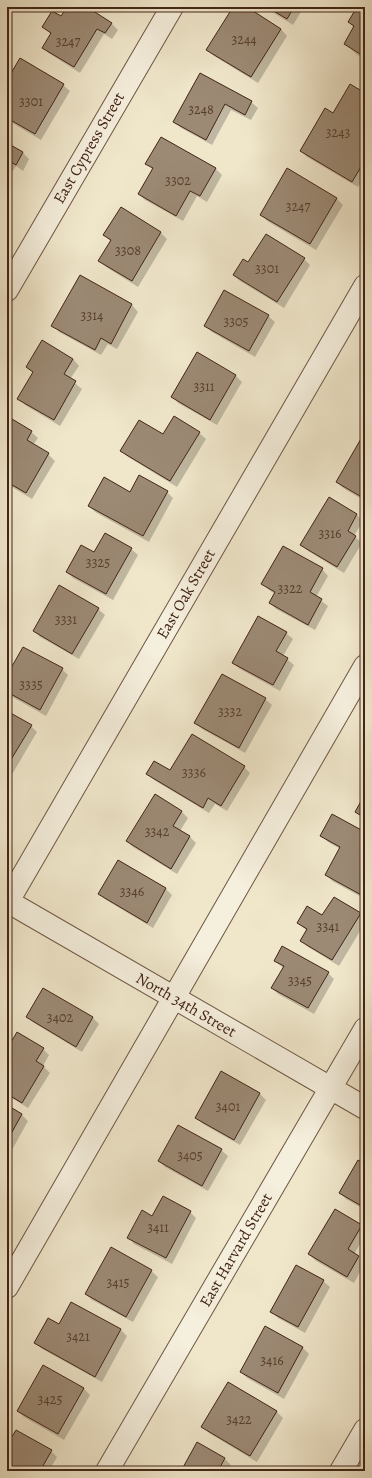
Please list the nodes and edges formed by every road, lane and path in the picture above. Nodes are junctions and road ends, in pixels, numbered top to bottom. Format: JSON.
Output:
{"nodes":[{"id":1,"x":172,"y":7,"type":"edge"},
{"id":2,"x":365,"y":286,"type":"edge"},
{"id":3,"x":7,"y":290,"type":"edge"},
{"id":4,"x":365,"y":666,"type":"edge"},
{"id":5,"x":7,"y":901,"type":"edge"},
{"id":6,"x":174,"y":998,"type":"junction"},
{"id":7,"x":365,"y":1029,"type":"edge"},
{"id":8,"x":330,"y":1088,"type":"junction"},
{"id":9,"x":365,"y":1108,"type":"edge"},
{"id":10,"x":7,"y":1287,"type":"edge"},
{"id":11,"x":365,"y":1430,"type":"edge"},
{"id":12,"x":107,"y":1471,"type":"edge"},
{"id":13,"x":341,"y":1471,"type":"edge"}],
"edges":[{"from":1,"to":3,"type":"street","name":"East Cypress Street"},
{"from":2,"to":5,"type":"street","name":"East Oak Street"},
{"from":4,"to":6,"type":"street"},
{"from":5,"to":6,"type":"street","name":"North 34th Street"},
{"from":6,"to":8,"type":"street","name":"North 34th Street"},
{"from":6,"to":10,"type":"street"},
{"from":7,"to":8,"type":"street","name":"East Harvard Street"},
{"from":8,"to":9,"type":"street","name":"North 34th Street"},
{"from":8,"to":12,"type":"street","name":"East Harvard Street"},
{"from":11,"to":13,"type":"street"}]}
